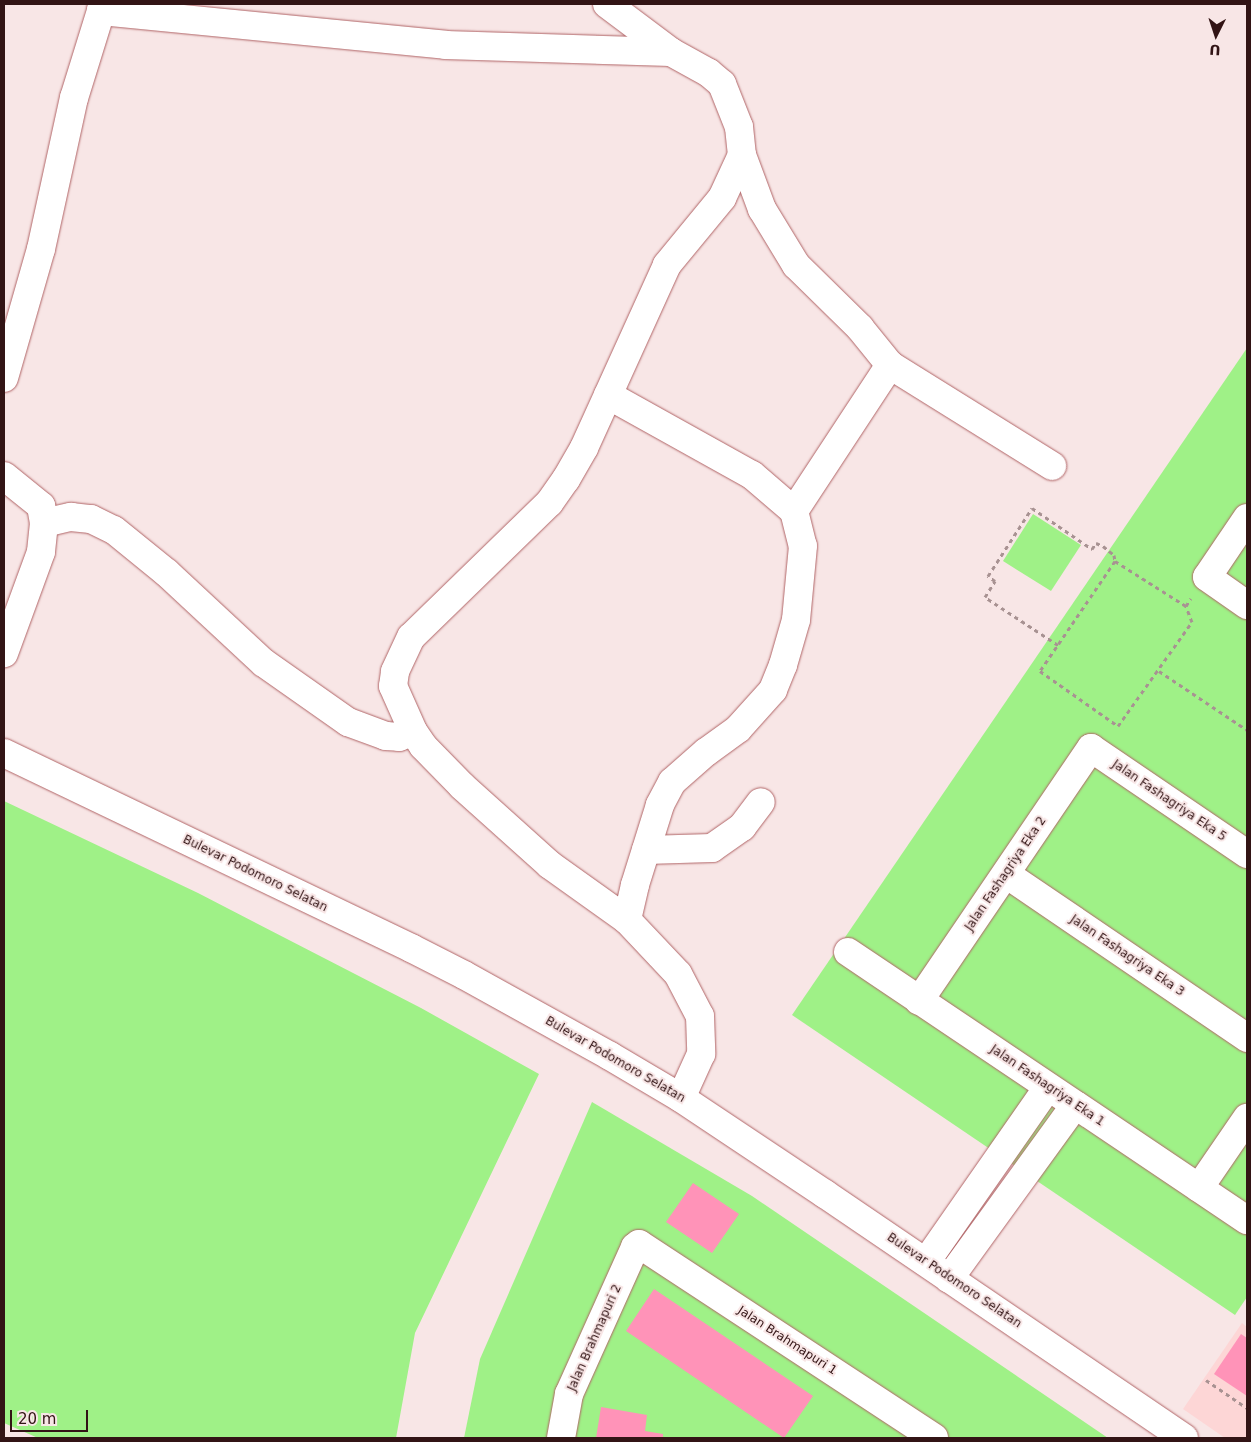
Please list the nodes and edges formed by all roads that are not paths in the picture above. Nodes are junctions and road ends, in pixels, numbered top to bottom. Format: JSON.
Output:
{"nodes":[{"id":1,"x":607,"y":4,"type":"edge"},
{"id":2,"x":101,"y":8,"type":"edge"},
{"id":3,"x":671,"y":52,"type":"junction"},
{"id":4,"x":742,"y":154,"type":"junction"},
{"id":5,"x":890,"y":365,"type":"junction"},
{"id":6,"x":4,"y":378,"type":"edge"},
{"id":7,"x":608,"y":395,"type":"junction"},
{"id":8,"x":1052,"y":466,"type":"dead end"},
{"id":9,"x":4,"y":476,"type":"edge"},
{"id":10,"x":794,"y":511,"type":"junction"},
{"id":11,"x":1247,"y":518,"type":"edge"},
{"id":12,"x":44,"y":522,"type":"junction"},
{"id":13,"x":1247,"y":604,"type":"edge"},
{"id":14,"x":4,"y":653,"type":"edge"},
{"id":15,"x":413,"y":731,"type":"junction"},
{"id":16,"x":1092,"y":748,"type":"joint"},
{"id":17,"x":4,"y":753,"type":"edge"},
{"id":18,"x":761,"y":802,"type":"dead end"},
{"id":19,"x":646,"y":850,"type":"junction"},
{"id":20,"x":1247,"y":854,"type":"edge"},
{"id":21,"x":1006,"y":874,"type":"junction"},
{"id":22,"x":627,"y":920,"type":"junction"},
{"id":23,"x":848,"y":952,"type":"dead end"},
{"id":24,"x":919,"y":1000,"type":"junction"},
{"id":25,"x":1247,"y":1038,"type":"edge"},
{"id":26,"x":1048,"y":1087,"type":"junction"},
{"id":27,"x":681,"y":1098,"type":"junction"},
{"id":28,"x":1075,"y":1105,"type":"junction"},
{"id":29,"x":1247,"y":1118,"type":"edge"},
{"id":30,"x":1199,"y":1188,"type":"junction"},
{"id":31,"x":1247,"y":1220,"type":"edge"},
{"id":32,"x":641,"y":1244,"type":"joint"},
{"id":33,"x":926,"y":1262,"type":"junction"},
{"id":34,"x":949,"y":1280,"type":"junction"},
{"id":35,"x":561,"y":1438,"type":"edge"},
{"id":36,"x":934,"y":1438,"type":"edge"},
{"id":37,"x":1184,"y":1438,"type":"edge"}],
"edges":[{"from":1,"to":3,"type":"street"},
{"from":2,"to":3,"type":"street"},
{"from":2,"to":6,"type":"street"},
{"from":3,"to":4,"type":"street"},
{"from":4,"to":5,"type":"street"},
{"from":4,"to":7,"type":"street"},
{"from":5,"to":8,"type":"street"},
{"from":5,"to":10,"type":"street"},
{"from":7,"to":10,"type":"street"},
{"from":7,"to":15,"type":"street"},
{"from":9,"to":12,"type":"street"},
{"from":10,"to":19,"type":"street"},
{"from":11,"to":13,"type":"street"},
{"from":12,"to":14,"type":"street"},
{"from":12,"to":15,"type":"street"},
{"from":15,"to":22,"type":"street"},
{"from":16,"to":20,"type":"street","name":"Jalan Fashagriya Eka 5"},
{"from":16,"to":21,"type":"street","name":"Jalan Fashagriya Eka 2"},
{"from":17,"to":27,"type":"street","name":"Bulevar Podomoro Selatan"},
{"from":18,"to":19,"type":"street"},
{"from":19,"to":22,"type":"street"},
{"from":21,"to":24,"type":"street","name":"Jalan Fashagriya Eka 2"},
{"from":21,"to":25,"type":"street","name":"Jalan Fashagriya Eka 3"},
{"from":22,"to":27,"type":"street"},
{"from":23,"to":24,"type":"street","name":"Jalan Fashagriya Eka 1"},
{"from":24,"to":26,"type":"street","name":"Jalan Fashagriya Eka 1"},
{"from":26,"to":28,"type":"street","name":"Jalan Fashagriya Eka 1"},
{"from":26,"to":33,"type":"street"},
{"from":27,"to":33,"type":"street","name":"Bulevar Podomoro Selatan"},
{"from":28,"to":30,"type":"street","name":"Jalan Fashagriya Eka 1"},
{"from":28,"to":34,"type":"street"},
{"from":29,"to":30,"type":"street"},
{"from":30,"to":31,"type":"street","name":"Jalan Fashagriya Eka 1"},
{"from":32,"to":35,"type":"street","name":"Jalan Brahmapuri 2"},
{"from":32,"to":36,"type":"street","name":"Jalan Brahmapuri 1"},
{"from":33,"to":34,"type":"street","name":"Bulevar Podomoro Selatan"},
{"from":34,"to":37,"type":"street","name":"Bulevar Podomoro Selatan"}]}
